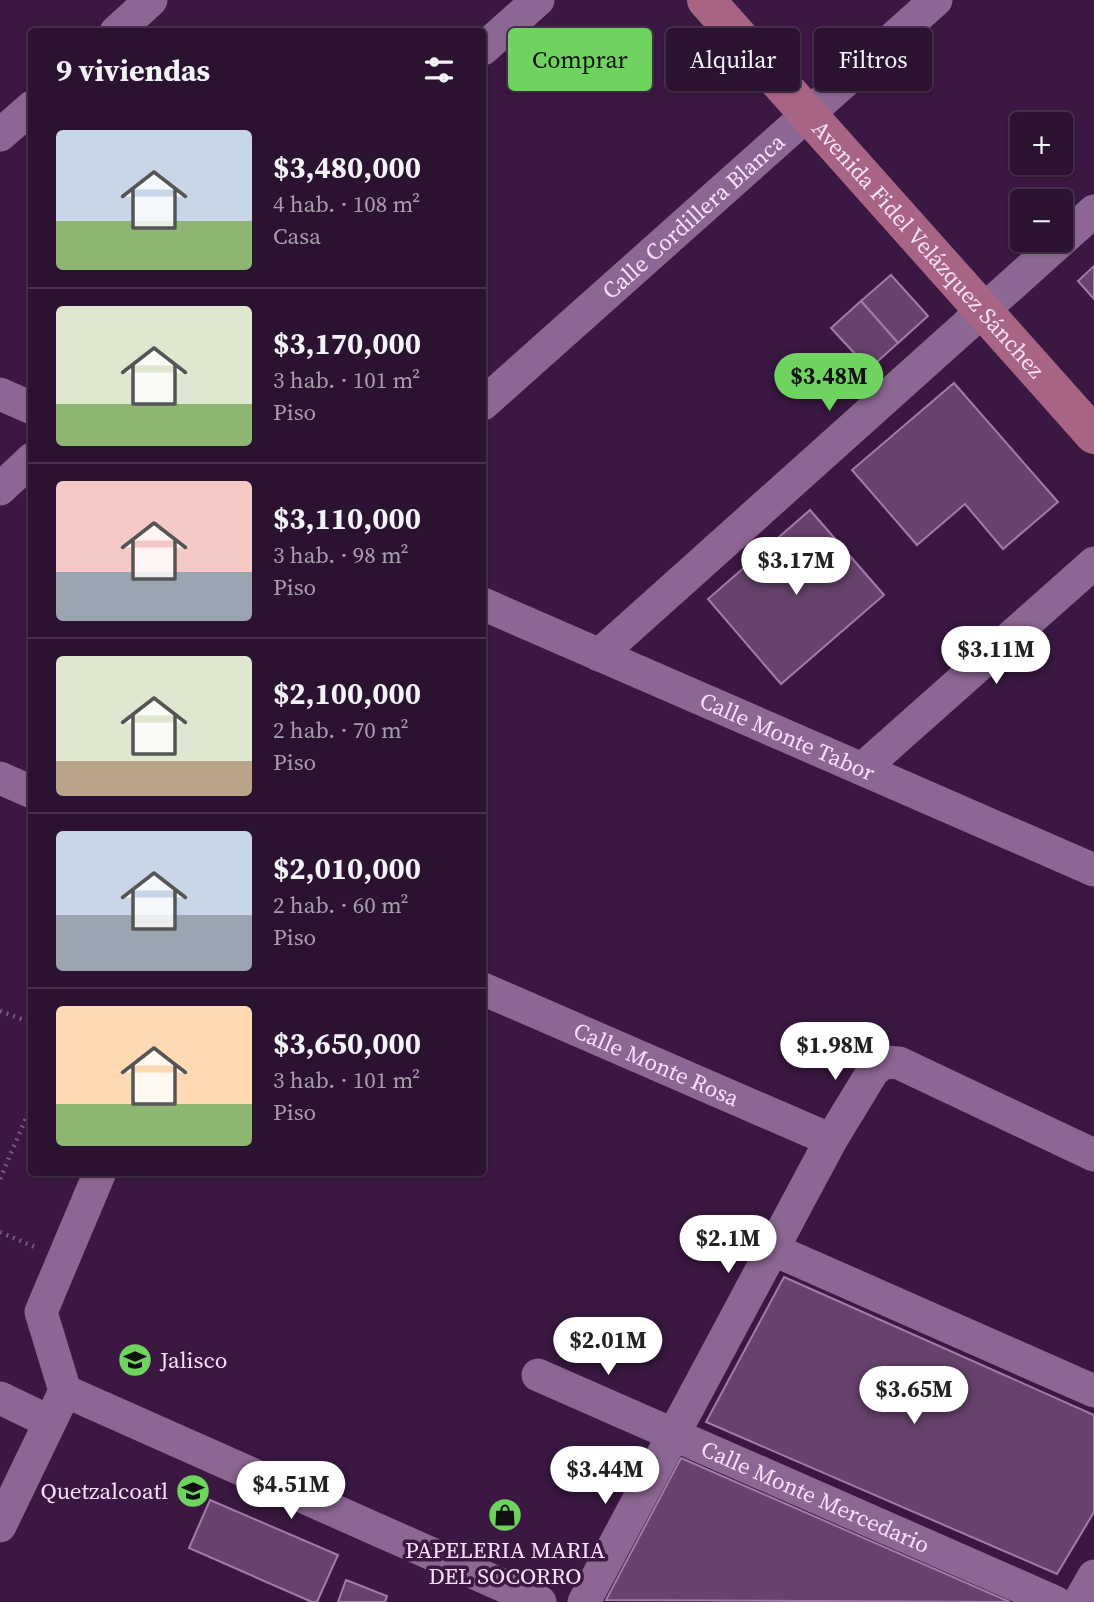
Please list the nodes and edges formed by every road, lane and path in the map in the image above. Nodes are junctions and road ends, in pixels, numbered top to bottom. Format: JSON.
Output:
{"nodes":[{"id":1,"x":151,"y":0,"type":"edge"},
{"id":2,"x":538,"y":0,"type":"edge"},
{"id":3,"x":706,"y":0,"type":"edge"},
{"id":4,"x":936,"y":0,"type":"edge"},
{"id":5,"x":120,"y":28,"type":"edge"},
{"id":6,"x":486,"y":47,"type":"edge"},
{"id":7,"x":28,"y":110,"type":"edge"},
{"id":8,"x":808,"y":115,"type":"junction"},
{"id":9,"x":0,"y":135,"type":"edge"},
{"id":10,"x":1094,"y":211,"type":"edge"},
{"id":11,"x":983,"y":311,"type":"junction"},
{"id":12,"x":0,"y":394,"type":"edge"},
{"id":13,"x":486,"y":401,"type":"edge"},
{"id":14,"x":28,"y":406,"type":"edge"},
{"id":15,"x":1094,"y":435,"type":"edge"},
{"id":16,"x":28,"y":463,"type":"edge"},
{"id":17,"x":0,"y":489,"type":"edge"},
{"id":18,"x":1094,"y":563,"type":"edge"},
{"id":19,"x":486,"y":605,"type":"edge"},
{"id":20,"x":600,"y":655,"type":"junction"},
{"id":21,"x":862,"y":769,"type":"junction"},
{"id":22,"x":0,"y":778,"type":"edge"},
{"id":23,"x":28,"y":790,"type":"edge"},
{"id":24,"x":1094,"y":870,"type":"edge"},
{"id":25,"x":486,"y":990,"type":"edge"},
{"id":26,"x":0,"y":1011,"type":"edge"},
{"id":27,"x":28,"y":1022,"type":"edge"},
{"id":28,"x":28,"y":1113,"type":"edge"},
{"id":29,"x":831,"y":1140,"type":"junction"},
{"id":30,"x":1094,"y":1155,"type":"edge"},
{"id":31,"x":98,"y":1176,"type":"edge"},
{"id":32,"x":0,"y":1179,"type":"edge"},
{"id":33,"x":0,"y":1232,"type":"edge"},
{"id":34,"x":772,"y":1249,"type":"junction"},
{"id":35,"x":63,"y":1259,"type":"junction"},
{"id":36,"x":538,"y":1375,"type":"dead end"},
{"id":37,"x":65,"y":1391,"type":"junction"},
{"id":38,"x":1094,"y":1391,"type":"edge"},
{"id":39,"x":0,"y":1398,"type":"edge"},
{"id":40,"x":50,"y":1422,"type":"junction"},
{"id":41,"x":673,"y":1435,"type":"junction"},
{"id":42,"x":0,"y":1526,"type":"edge"},
{"id":43,"x":1094,"y":1576,"type":"edge"},
{"id":44,"x":540,"y":1602,"type":"edge"},
{"id":45,"x":584,"y":1602,"type":"edge"},
{"id":46,"x":1055,"y":1602,"type":"edge"},
{"id":47,"x":1079,"y":1602,"type":"edge"}],
"edges":[{"from":1,"to":5,"type":"street"},
{"from":2,"to":6,"type":"street"},
{"from":3,"to":8,"type":"street","name":"Avenida Fidel Velázquez Sánchez"},
{"from":4,"to":8,"type":"street","name":"Calle Cordillera Blanca"},
{"from":7,"to":9,"type":"street"},
{"from":8,"to":11,"type":"street","name":"Avenida Fidel Velázquez Sánchez"},
{"from":8,"to":13,"type":"street","name":"Calle Cordillera Blanca"},
{"from":10,"to":11,"type":"street"},
{"from":11,"to":15,"type":"street","name":"Avenida Fidel Velázquez Sánchez"},
{"from":11,"to":20,"type":"street"},
{"from":12,"to":14,"type":"street"},
{"from":16,"to":17,"type":"street"},
{"from":18,"to":21,"type":"street"},
{"from":19,"to":20,"type":"street","name":"Calle Monte Tabor"},
{"from":20,"to":21,"type":"street","name":"Calle Monte Tabor"},
{"from":21,"to":24,"type":"street","name":"Calle Monte Tabor"},
{"from":22,"to":23,"type":"street"},
{"from":25,"to":29,"type":"street","name":"Calle Monte Rosa"},
{"from":26,"to":27,"type":"path"},
{"from":28,"to":32,"type":"path"},
{"from":29,"to":30,"type":"street"},
{"from":29,"to":34,"type":"street"},
{"from":31,"to":35,"type":"street"},
{"from":33,"to":35,"type":"path"},
{"from":34,"to":38,"type":"street"},
{"from":34,"to":41,"type":"street"},
{"from":35,"to":37,"type":"street"},
{"from":36,"to":41,"type":"street","name":"Calle Monte Mercedario"},
{"from":37,"to":40,"type":"street"},
{"from":37,"to":44,"type":"street"},
{"from":39,"to":40,"type":"street"},
{"from":40,"to":42,"type":"street"},
{"from":41,"to":45,"type":"street"},
{"from":41,"to":46,"type":"street","name":"Calle Monte Mercedario"},
{"from":43,"to":47,"type":"street"}]}
